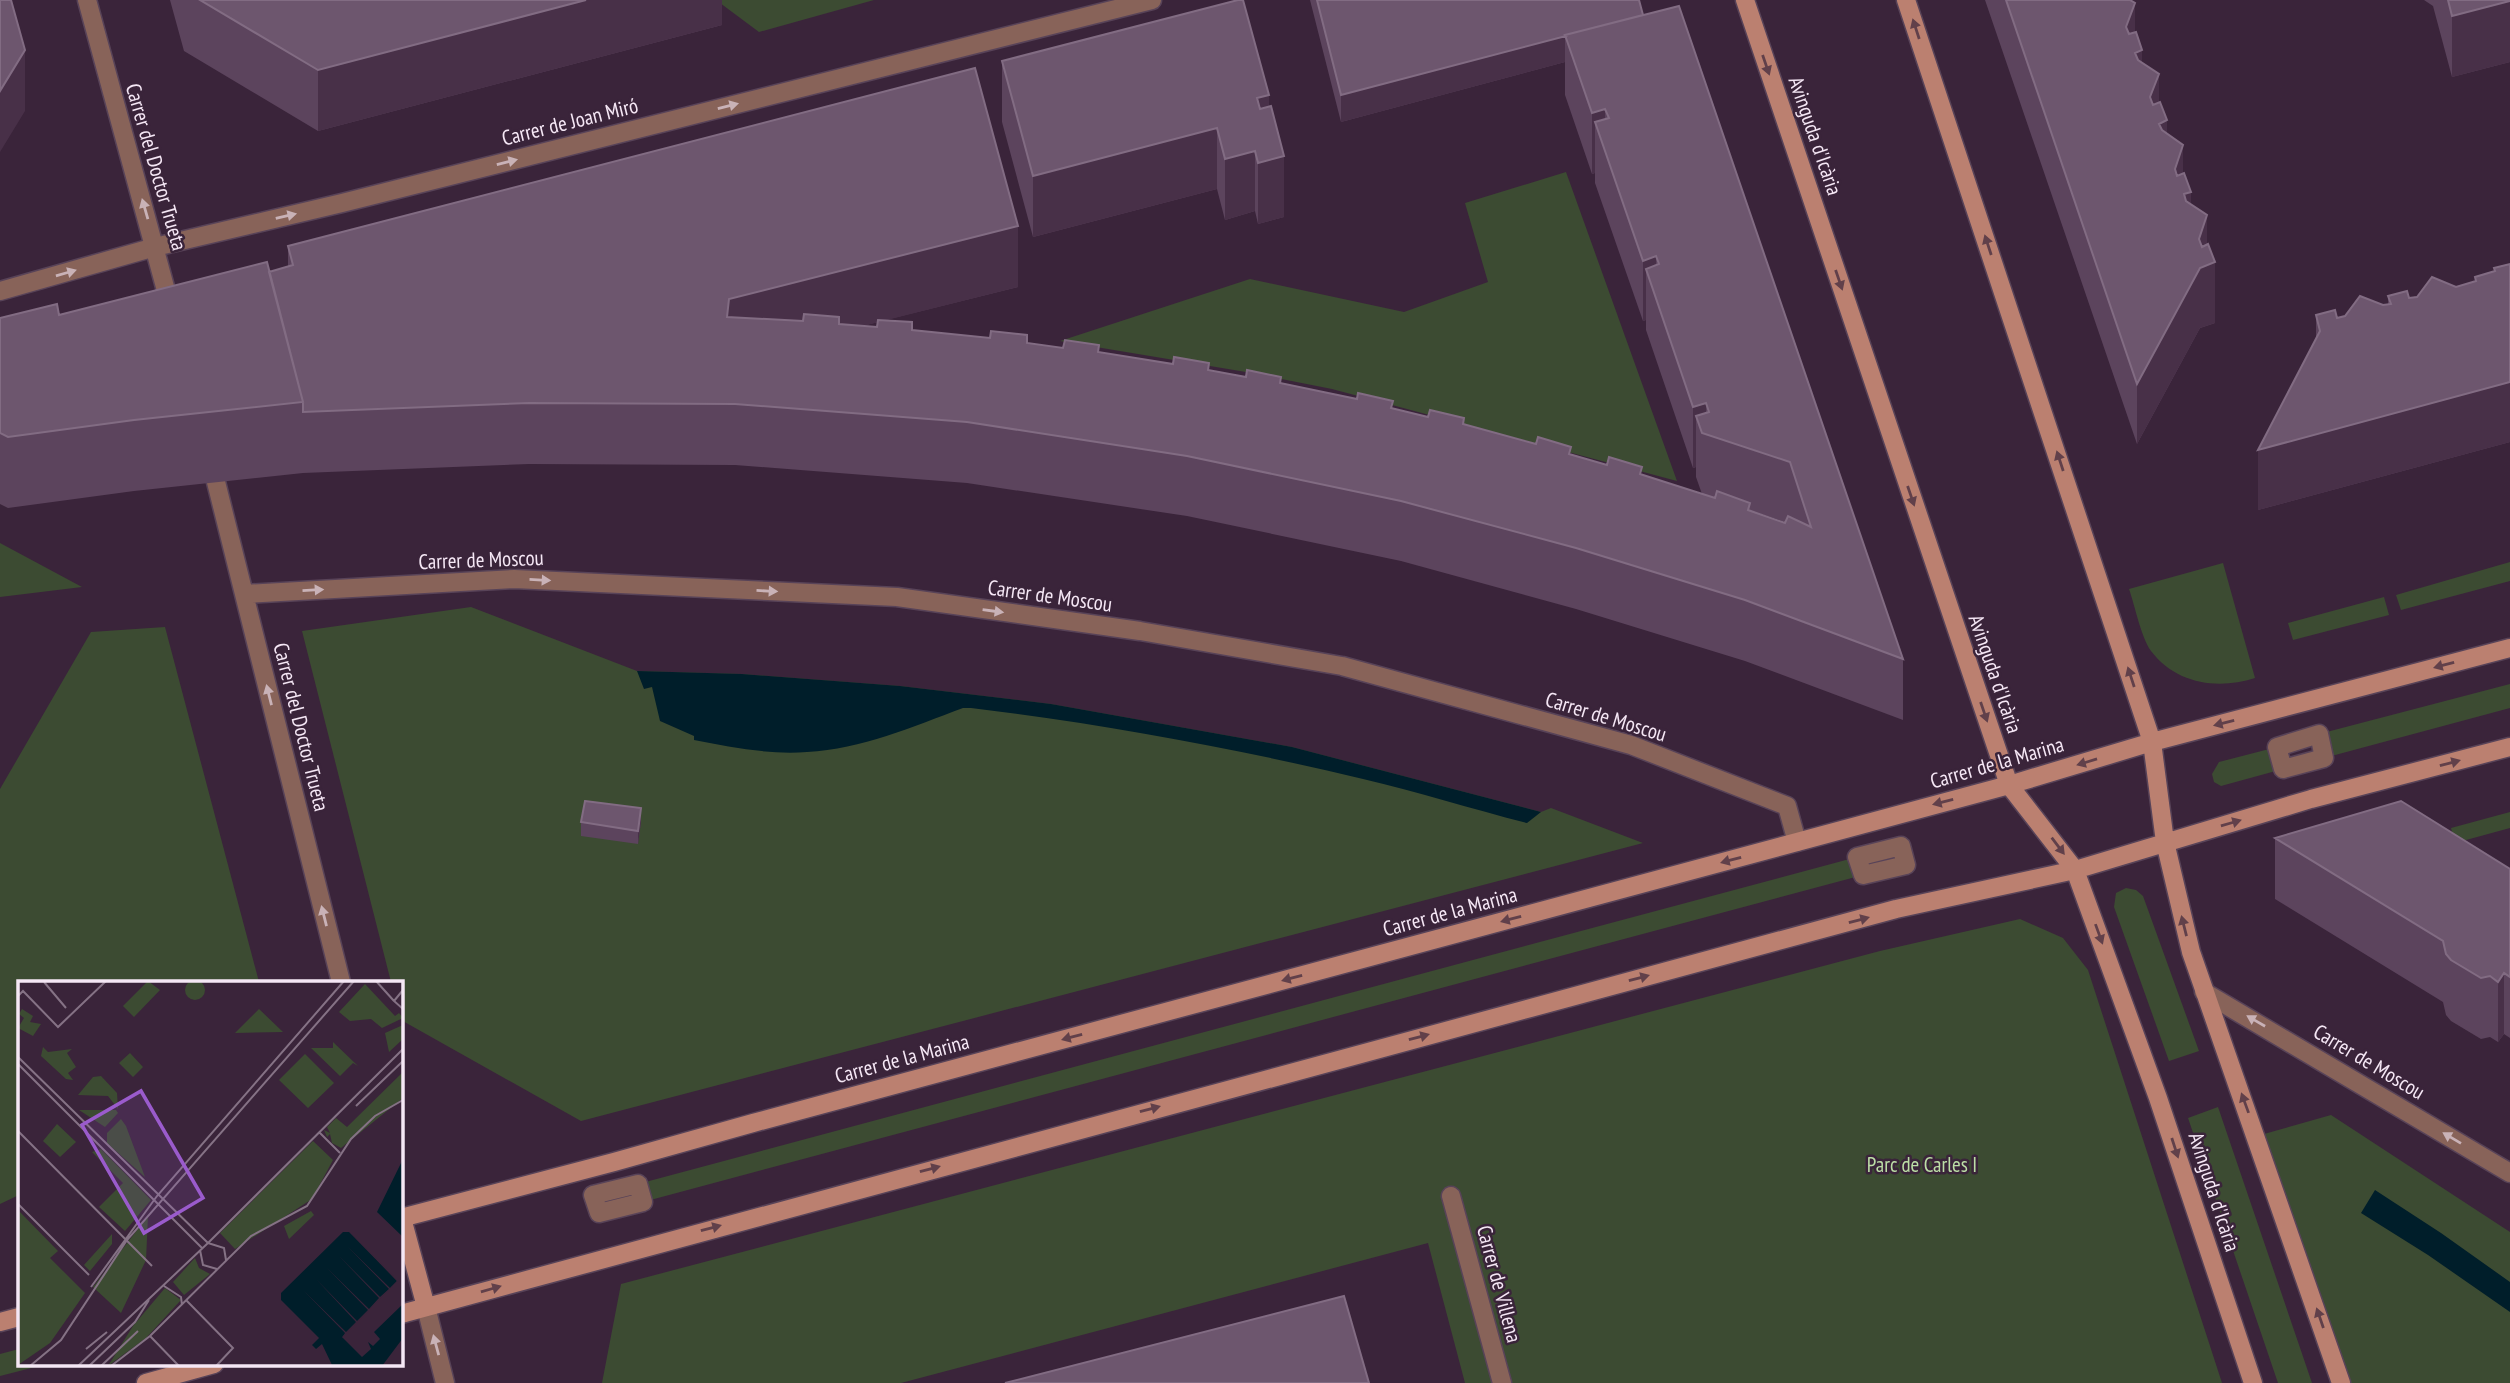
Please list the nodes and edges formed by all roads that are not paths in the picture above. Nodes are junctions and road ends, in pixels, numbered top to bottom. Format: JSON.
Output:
{"nodes":[{"id":1,"x":87,"y":0,"type":"edge"},
{"id":2,"x":1152,"y":0,"type":"edge"},
{"id":3,"x":1745,"y":0,"type":"edge"},
{"id":4,"x":1906,"y":0,"type":"edge"},
{"id":5,"x":155,"y":247,"type":"junction"},
{"id":6,"x":0,"y":291,"type":"edge"},
{"id":7,"x":176,"y":326,"type":"edge"},
{"id":8,"x":216,"y":482,"type":"dead end"},
{"id":9,"x":244,"y":594,"type":"junction"},
{"id":10,"x":2510,"y":648,"type":"edge"},
{"id":11,"x":2152,"y":741,"type":"junction"},
{"id":12,"x":2510,"y":747,"type":"edge"},
{"id":13,"x":2009,"y":785,"type":"junction"},
{"id":14,"x":1797,"y":842,"type":"junction"},
{"id":15,"x":2165,"y":842,"type":"junction"},
{"id":16,"x":2075,"y":870,"type":"junction"},
{"id":17,"x":341,"y":981,"type":"edge"},
{"id":18,"x":2204,"y":992,"type":"junction"},
{"id":19,"x":2510,"y":1173,"type":"edge"},
{"id":20,"x":1451,"y":1196,"type":"dead end"},
{"id":21,"x":402,"y":1217,"type":"edge"},
{"id":22,"x":402,"y":1221,"type":"edge"},
{"id":23,"x":426,"y":1307,"type":"junction"},
{"id":24,"x":402,"y":1314,"type":"edge"},
{"id":25,"x":18,"y":1317,"type":"edge"},
{"id":26,"x":0,"y":1322,"type":"edge"},
{"id":27,"x":207,"y":1366,"type":"edge"},
{"id":28,"x":146,"y":1383,"type":"edge"},
{"id":29,"x":446,"y":1383,"type":"edge"},
{"id":30,"x":1503,"y":1383,"type":"edge"},
{"id":31,"x":2253,"y":1383,"type":"edge"},
{"id":32,"x":2341,"y":1383,"type":"edge"}],
"edges":[{"from":5,"to":1,"type":"street","name":"Carrer del Doctor Trueta","one_way":true},
{"from":5,"to":2,"type":"street","name":"Carrer de Joan Miró","one_way":true},
{"from":3,"to":13,"type":"street","name":"Avinguda d'Icària","one_way":true},
{"from":11,"to":4,"type":"street","one_way":true},
{"from":6,"to":5,"type":"street","name":"Carrer de Joan Miró","one_way":true},
{"from":5,"to":7,"type":"street","name":"Carrer del Doctor Trueta"},
{"from":8,"to":9,"type":"street","name":"Carrer del Doctor Trueta"},
{"from":9,"to":14,"type":"street","name":"Carrer de Moscou","one_way":true},
{"from":17,"to":9,"type":"street","name":"Carrer del Doctor Trueta","one_way":true},
{"from":10,"to":11,"type":"street","name":"Carrer de la Marina","one_way":true},
{"from":11,"to":13,"type":"street","name":"Carrer de la Marina","one_way":true},
{"from":11,"to":15,"type":"street"},
{"from":15,"to":12,"type":"street","one_way":true},
{"from":13,"to":14,"type":"street","name":"Carrer de la Marina","one_way":true},
{"from":13,"to":16,"type":"street","name":"Avinguda d'Icària","one_way":true},
{"from":14,"to":21,"type":"street","name":"Carrer de la Marina","one_way":true},
{"from":15,"to":16,"type":"street"},
{"from":18,"to":15,"type":"street","one_way":true},
{"from":23,"to":16,"type":"street","one_way":true},
{"from":16,"to":31,"type":"street","name":"Avinguda d'Icària","one_way":true},
{"from":19,"to":18,"type":"street","name":"Carrer de Moscou","one_way":true},
{"from":32,"to":18,"type":"street","one_way":true},
{"from":20,"to":30,"type":"street","name":"Carrer de Villena"},
{"from":22,"to":23,"type":"street"},
{"from":23,"to":24,"type":"street"},
{"from":29,"to":23,"type":"street","one_way":true},
{"from":25,"to":26,"type":"street"},
{"from":27,"to":28,"type":"street"}]}
